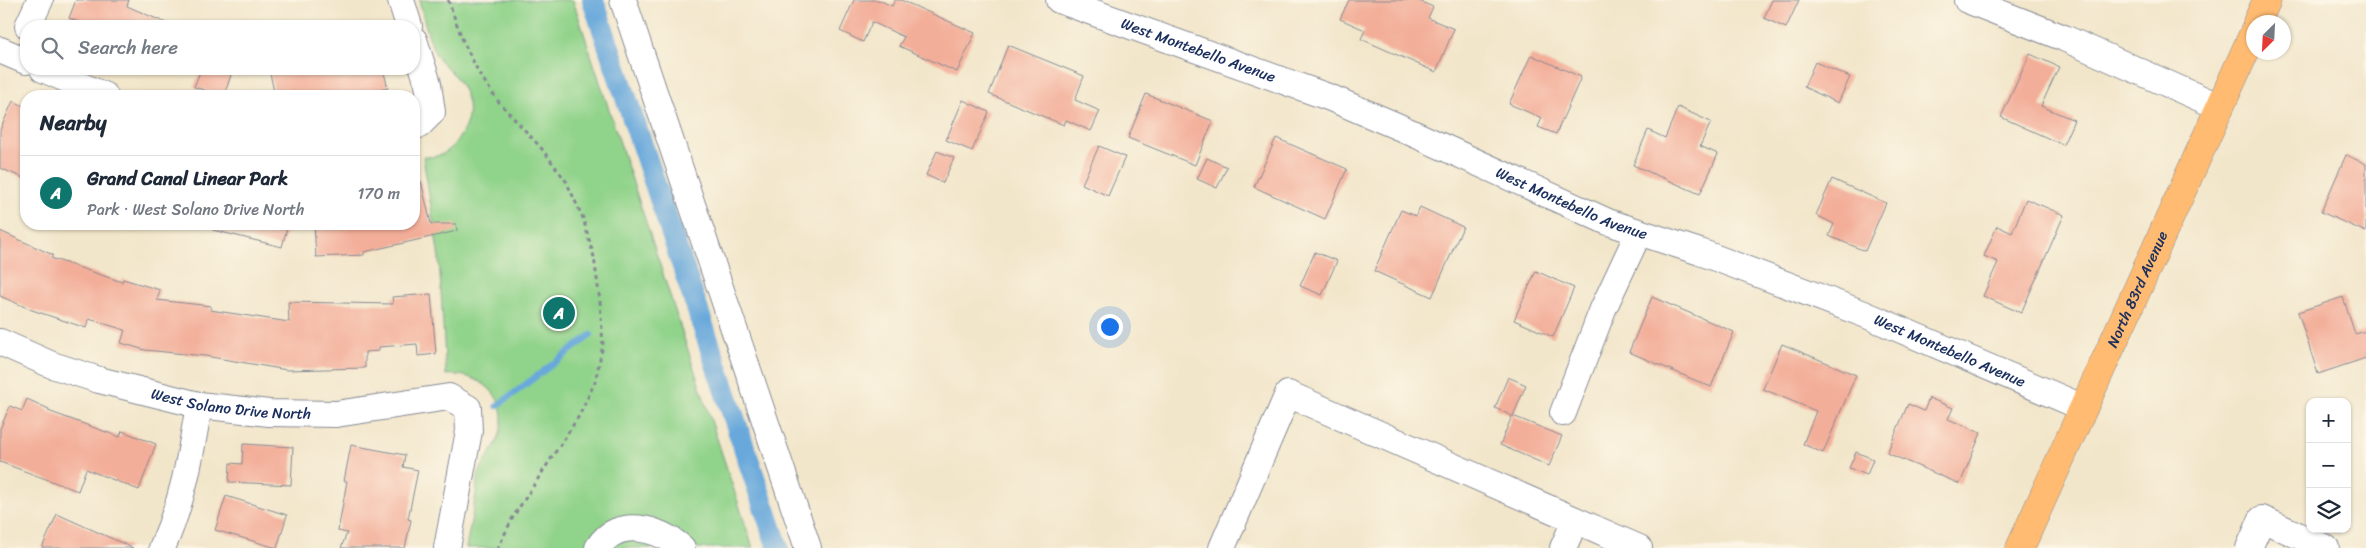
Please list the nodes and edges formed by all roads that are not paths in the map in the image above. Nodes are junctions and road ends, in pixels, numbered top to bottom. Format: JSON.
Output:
{"nodes":[{"id":1,"x":40,"y":0,"type":"edge"},
{"id":2,"x":401,"y":0,"type":"edge"},
{"id":3,"x":623,"y":0,"type":"edge"},
{"id":4,"x":1059,"y":0,"type":"edge"},
{"id":5,"x":1967,"y":0,"type":"edge"},
{"id":6,"x":2267,"y":0,"type":"edge"},
{"id":7,"x":2261,"y":15,"type":"edge"},
{"id":8,"x":31,"y":20,"type":"edge"},
{"id":9,"x":408,"y":20,"type":"edge"},
{"id":10,"x":20,"y":43,"type":"edge"},
{"id":11,"x":2246,"y":50,"type":"edge"},
{"id":12,"x":14,"y":56,"type":"edge"},
{"id":13,"x":420,"y":59,"type":"edge"},
{"id":14,"x":57,"y":75,"type":"edge"},
{"id":15,"x":91,"y":90,"type":"edge"},
{"id":16,"x":2220,"y":107,"type":"junction"},
{"id":17,"x":423,"y":119,"type":"edge"},
{"id":18,"x":1638,"y":232,"type":"junction"},
{"id":19,"x":0,"y":342,"type":"edge"},
{"id":20,"x":199,"y":405,"type":"junction"},
{"id":21,"x":2084,"y":408,"type":"junction"},
{"id":22,"x":1563,"y":413,"type":"dead end"},
{"id":23,"x":1575,"y":521,"type":"junction"},
{"id":24,"x":162,"y":548,"type":"edge"},
{"id":25,"x":447,"y":548,"type":"edge"},
{"id":26,"x":598,"y":548,"type":"edge"},
{"id":27,"x":682,"y":548,"type":"edge"},
{"id":28,"x":808,"y":548,"type":"edge"},
{"id":29,"x":1222,"y":548,"type":"edge"},
{"id":30,"x":1563,"y":548,"type":"edge"},
{"id":31,"x":1639,"y":548,"type":"edge"},
{"id":32,"x":2020,"y":548,"type":"edge"},
{"id":33,"x":2249,"y":548,"type":"edge"},
{"id":34,"x":2326,"y":548,"type":"edge"}],
"edges":[{"from":1,"to":8,"type":"street"},
{"from":2,"to":9,"type":"street"},
{"from":3,"to":28,"type":"street"},
{"from":4,"to":18,"type":"street","name":"West Montebello Avenue"},
{"from":5,"to":16,"type":"street"},
{"from":6,"to":7,"type":"main road"},
{"from":10,"to":12,"type":"street"},
{"from":11,"to":16,"type":"main road","name":"North 83rd Avenue"},
{"from":13,"to":17,"type":"street"},
{"from":14,"to":15,"type":"street"},
{"from":16,"to":21,"type":"main road","name":"North 83rd Avenue"},
{"from":18,"to":21,"type":"street","name":"West Montebello Avenue"},
{"from":18,"to":22,"type":"street"},
{"from":19,"to":20,"type":"street","name":"West Solano Drive North"},
{"from":20,"to":24,"type":"street"},
{"from":20,"to":25,"type":"street","name":"West Solano Drive North"},
{"from":21,"to":32,"type":"main road","name":"North 83rd Avenue"},
{"from":23,"to":29,"type":"street"},
{"from":23,"to":30,"type":"street"},
{"from":23,"to":31,"type":"street"},
{"from":26,"to":27,"type":"street"},
{"from":33,"to":34,"type":"street"}]}
